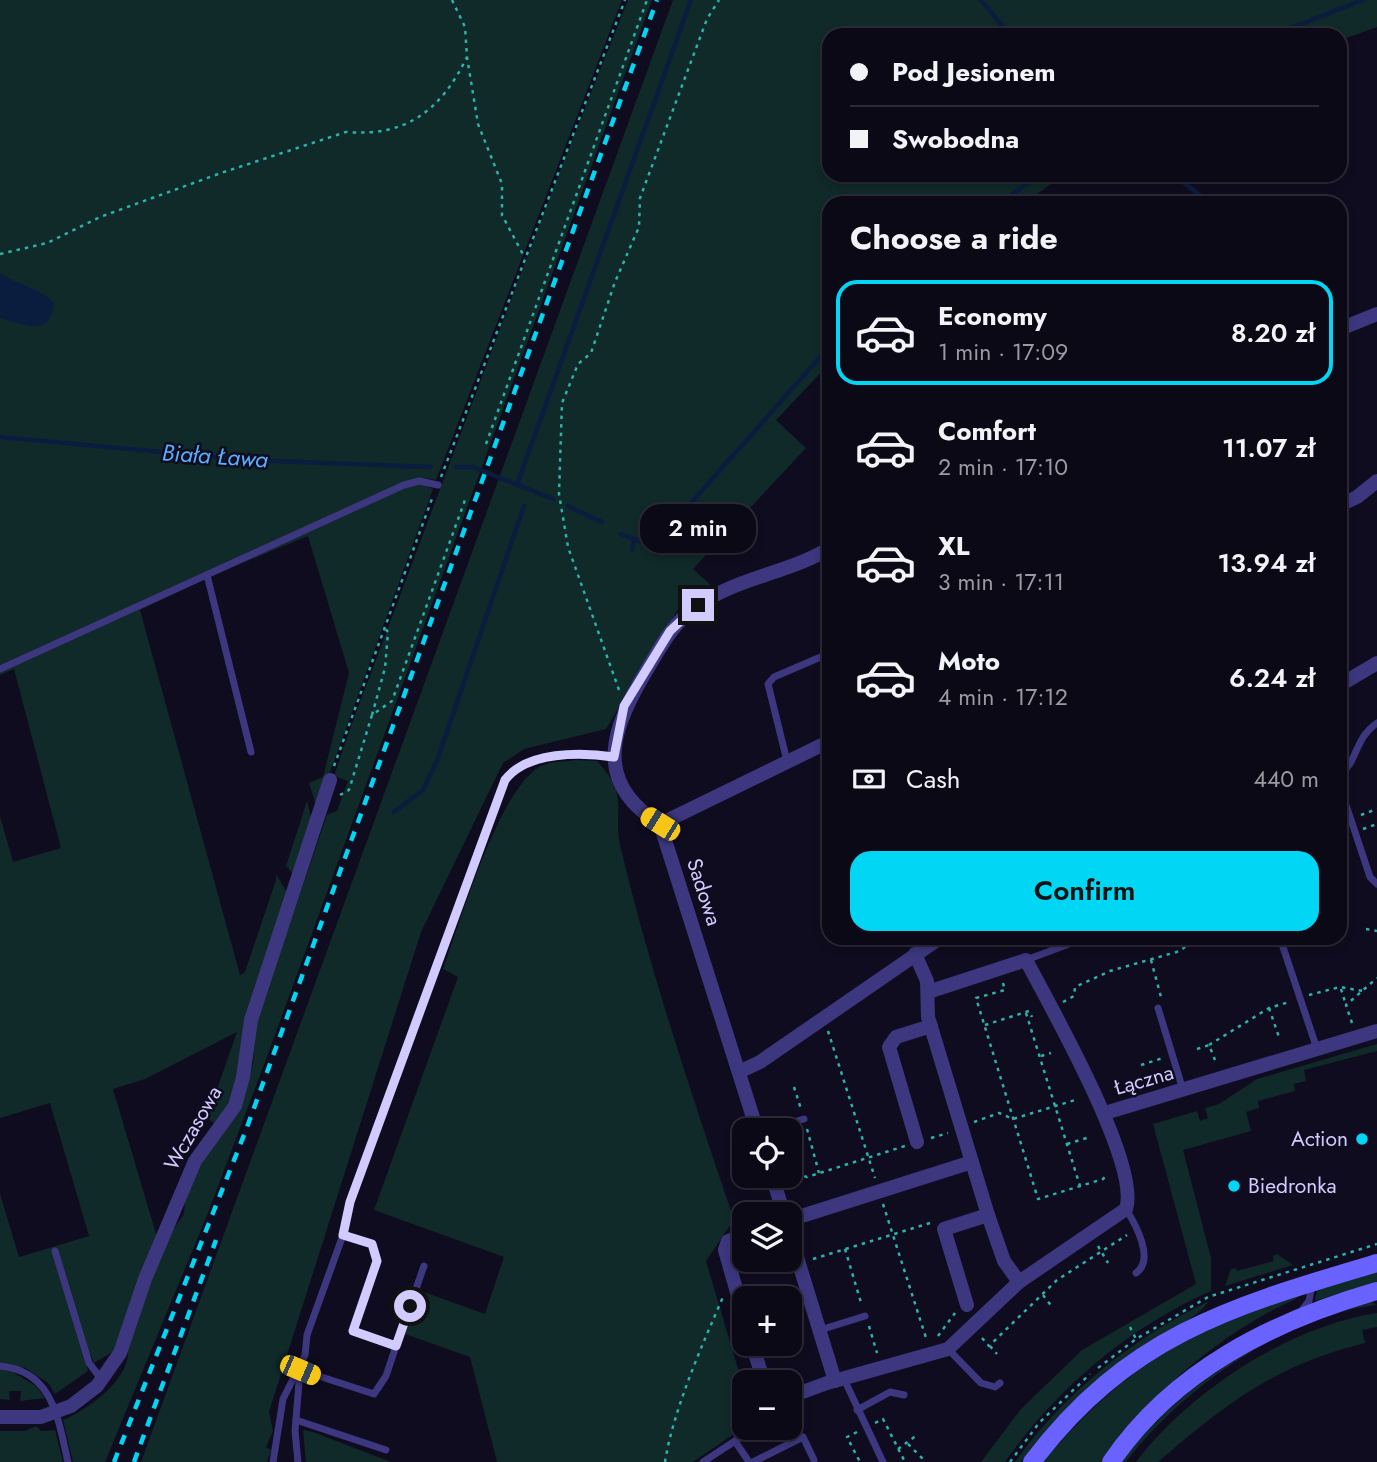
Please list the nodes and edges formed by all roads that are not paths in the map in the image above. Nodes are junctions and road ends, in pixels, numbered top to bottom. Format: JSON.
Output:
{"nodes":[{"id":1,"x":1377,"y":314,"type":"edge"},
{"id":2,"x":1347,"y":326,"type":"edge"},
{"id":3,"x":1377,"y":481,"type":"edge"},
{"id":4,"x":438,"y":485,"type":"road end"},
{"id":5,"x":1347,"y":502,"type":"edge"},
{"id":6,"x":822,"y":551,"type":"edge"},
{"id":7,"x":207,"y":575,"type":"junction"},
{"id":8,"x":822,"y":656,"type":"edge"},
{"id":9,"x":1377,"y":663,"type":"edge"},
{"id":10,"x":0,"y":669,"type":"edge"},
{"id":11,"x":1347,"y":681,"type":"edge"},
{"id":12,"x":1377,"y":723,"type":"edge"},
{"id":13,"x":822,"y":745,"type":"edge"},
{"id":14,"x":251,"y":752,"type":"dead end"},
{"id":15,"x":614,"y":757,"type":"junction"},
{"id":16,"x":787,"y":761,"type":"junction"},
{"id":17,"x":1347,"y":768,"type":"edge"},
{"id":18,"x":331,"y":780,"type":"road end"},
{"id":19,"x":1347,"y":807,"type":"edge"},
{"id":20,"x":660,"y":824,"type":"junction"},
{"id":21,"x":1377,"y":884,"type":"edge"},
{"id":22,"x":929,"y":945,"type":"edge"},
{"id":23,"x":1066,"y":945,"type":"edge"},
{"id":24,"x":1283,"y":947,"type":"dead end"},
{"id":25,"x":915,"y":954,"type":"junction"},
{"id":26,"x":1026,"y":960,"type":"junction"},
{"id":27,"x":928,"y":992,"type":"junction"},
{"id":28,"x":1158,"y":1008,"type":"road end"},
{"id":29,"x":931,"y":1026,"type":"junction"},
{"id":30,"x":1377,"y":1031,"type":"edge"},
{"id":31,"x":1317,"y":1049,"type":"junction"},
{"id":32,"x":739,"y":1072,"type":"junction"},
{"id":33,"x":1184,"y":1091,"type":"junction"},
{"id":34,"x":1105,"y":1113,"type":"junction"},
{"id":35,"x":754,"y":1118,"type":"edge"},
{"id":36,"x":917,"y":1142,"type":"road end"},
{"id":37,"x":972,"y":1163,"type":"junction"},
{"id":38,"x":1126,"y":1209,"type":"junction"},
{"id":39,"x":988,"y":1214,"type":"junction"},
{"id":40,"x":802,"y":1216,"type":"edge"},
{"id":41,"x":343,"y":1235,"type":"junction"},
{"id":42,"x":732,"y":1241,"type":"edge"},
{"id":43,"x":55,"y":1251,"type":"dead end"},
{"id":44,"x":1377,"y":1263,"type":"edge"},
{"id":45,"x":424,"y":1266,"type":"dead end"},
{"id":46,"x":802,"y":1272,"type":"edge"},
{"id":47,"x":1136,"y":1273,"type":"dead end"},
{"id":48,"x":1312,"y":1282,"type":"junction"},
{"id":49,"x":1019,"y":1283,"type":"junction"},
{"id":50,"x":734,"y":1286,"type":"edge"},
{"id":51,"x":1377,"y":1291,"type":"edge"},
{"id":52,"x":967,"y":1305,"type":"dead end"},
{"id":53,"x":865,"y":1316,"type":"road end"},
{"id":54,"x":1296,"y":1317,"type":"junction"},
{"id":55,"x":820,"y":1330,"type":"junction"},
{"id":56,"x":396,"y":1346,"type":"junction"},
{"id":57,"x":948,"y":1349,"type":"junction"},
{"id":58,"x":0,"y":1366,"type":"edge"},
{"id":59,"x":300,"y":1370,"type":"junction"},
{"id":60,"x":840,"y":1380,"type":"junction"},
{"id":61,"x":103,"y":1381,"type":"junction"},
{"id":62,"x":1000,"y":1384,"type":"dead end"},
{"id":63,"x":802,"y":1393,"type":"edge"},
{"id":64,"x":904,"y":1395,"type":"dead end"},
{"id":65,"x":857,"y":1410,"type":"junction"},
{"id":66,"x":56,"y":1413,"type":"junction"},
{"id":67,"x":0,"y":1417,"type":"edge"},
{"id":68,"x":296,"y":1420,"type":"junction"},
{"id":69,"x":735,"y":1441,"type":"joint"},
{"id":70,"x":386,"y":1450,"type":"dead end"},
{"id":71,"x":814,"y":1460,"type":"dead end"},
{"id":72,"x":68,"y":1462,"type":"edge"},
{"id":73,"x":273,"y":1462,"type":"edge"},
{"id":74,"x":298,"y":1462,"type":"edge"},
{"id":75,"x":703,"y":1462,"type":"edge"},
{"id":76,"x":751,"y":1462,"type":"edge"},
{"id":77,"x":883,"y":1462,"type":"edge"},
{"id":78,"x":1032,"y":1462,"type":"edge"},
{"id":79,"x":1111,"y":1462,"type":"edge"}],
"edges":[{"from":1,"to":2,"type":"street"},
{"from":3,"to":5,"type":"street"},
{"from":4,"to":7,"type":"lane"},
{"from":6,"to":15,"type":"street"},
{"from":7,"to":10,"type":"lane"},
{"from":7,"to":14,"type":"lane"},
{"from":8,"to":16,"type":"lane"},
{"from":9,"to":11,"type":"street"},
{"from":12,"to":17,"type":"lane"},
{"from":13,"to":16,"type":"street"},
{"from":15,"to":20,"type":"street"},
{"from":15,"to":41,"type":"lane"},
{"from":16,"to":20,"type":"street"},
{"from":18,"to":61,"type":"street","name":"Wczasowa"},
{"from":19,"to":21,"type":"lane"},
{"from":20,"to":32,"type":"street","name":"Sadowa"},
{"from":22,"to":25,"type":"street"},
{"from":23,"to":26,"type":"lane"},
{"from":24,"to":31,"type":"lane"},
{"from":25,"to":27,"type":"street"},
{"from":25,"to":32,"type":"street"},
{"from":26,"to":27,"type":"street"},
{"from":26,"to":34,"type":"street","name":"Łączna"},
{"from":27,"to":29,"type":"street"},
{"from":28,"to":33,"type":"lane"},
{"from":29,"to":36,"type":"street"},
{"from":29,"to":37,"type":"street"},
{"from":30,"to":31,"type":"street","name":"Łączna"},
{"from":31,"to":33,"type":"street","name":"Łączna"},
{"from":32,"to":35,"type":"street","name":"Sadowa"},
{"from":33,"to":34,"type":"street","name":"Łączna"},
{"from":34,"to":38,"type":"street"},
{"from":37,"to":39,"type":"street"},
{"from":37,"to":40,"type":"street"},
{"from":38,"to":47,"type":"lane"},
{"from":38,"to":49,"type":"street"},
{"from":39,"to":49,"type":"street"},
{"from":39,"to":52,"type":"street"},
{"from":41,"to":56,"type":"lane"},
{"from":41,"to":59,"type":"lane"},
{"from":42,"to":50,"type":"street"},
{"from":43,"to":61,"type":"lane"},
{"from":44,"to":48,"type":"street"},
{"from":45,"to":56,"type":"lane"},
{"from":46,"to":55,"type":"street"},
{"from":48,"to":54,"type":"lane"},
{"from":48,"to":78,"type":"street"},
{"from":49,"to":57,"type":"street"},
{"from":51,"to":54,"type":"street"},
{"from":53,"to":55,"type":"lane"},
{"from":54,"to":79,"type":"street"},
{"from":55,"to":60,"type":"street"},
{"from":56,"to":59,"type":"lane"},
{"from":57,"to":60,"type":"street"},
{"from":57,"to":62,"type":"lane"},
{"from":58,"to":66,"type":"lane"},
{"from":59,"to":68,"type":"lane"},
{"from":59,"to":73,"type":"lane"},
{"from":60,"to":63,"type":"street"},
{"from":60,"to":65,"type":"lane"},
{"from":61,"to":66,"type":"street","name":"Wczasowa"},
{"from":64,"to":65,"type":"lane"},
{"from":65,"to":77,"type":"lane"},
{"from":66,"to":67,"type":"street","name":"Wczasowa"},
{"from":66,"to":72,"type":"lane"},
{"from":68,"to":70,"type":"lane"},
{"from":68,"to":74,"type":"lane"},
{"from":69,"to":75,"type":"lane"},
{"from":69,"to":76,"type":"lane"},
{"from":71,"to":76,"type":"lane"}]}
